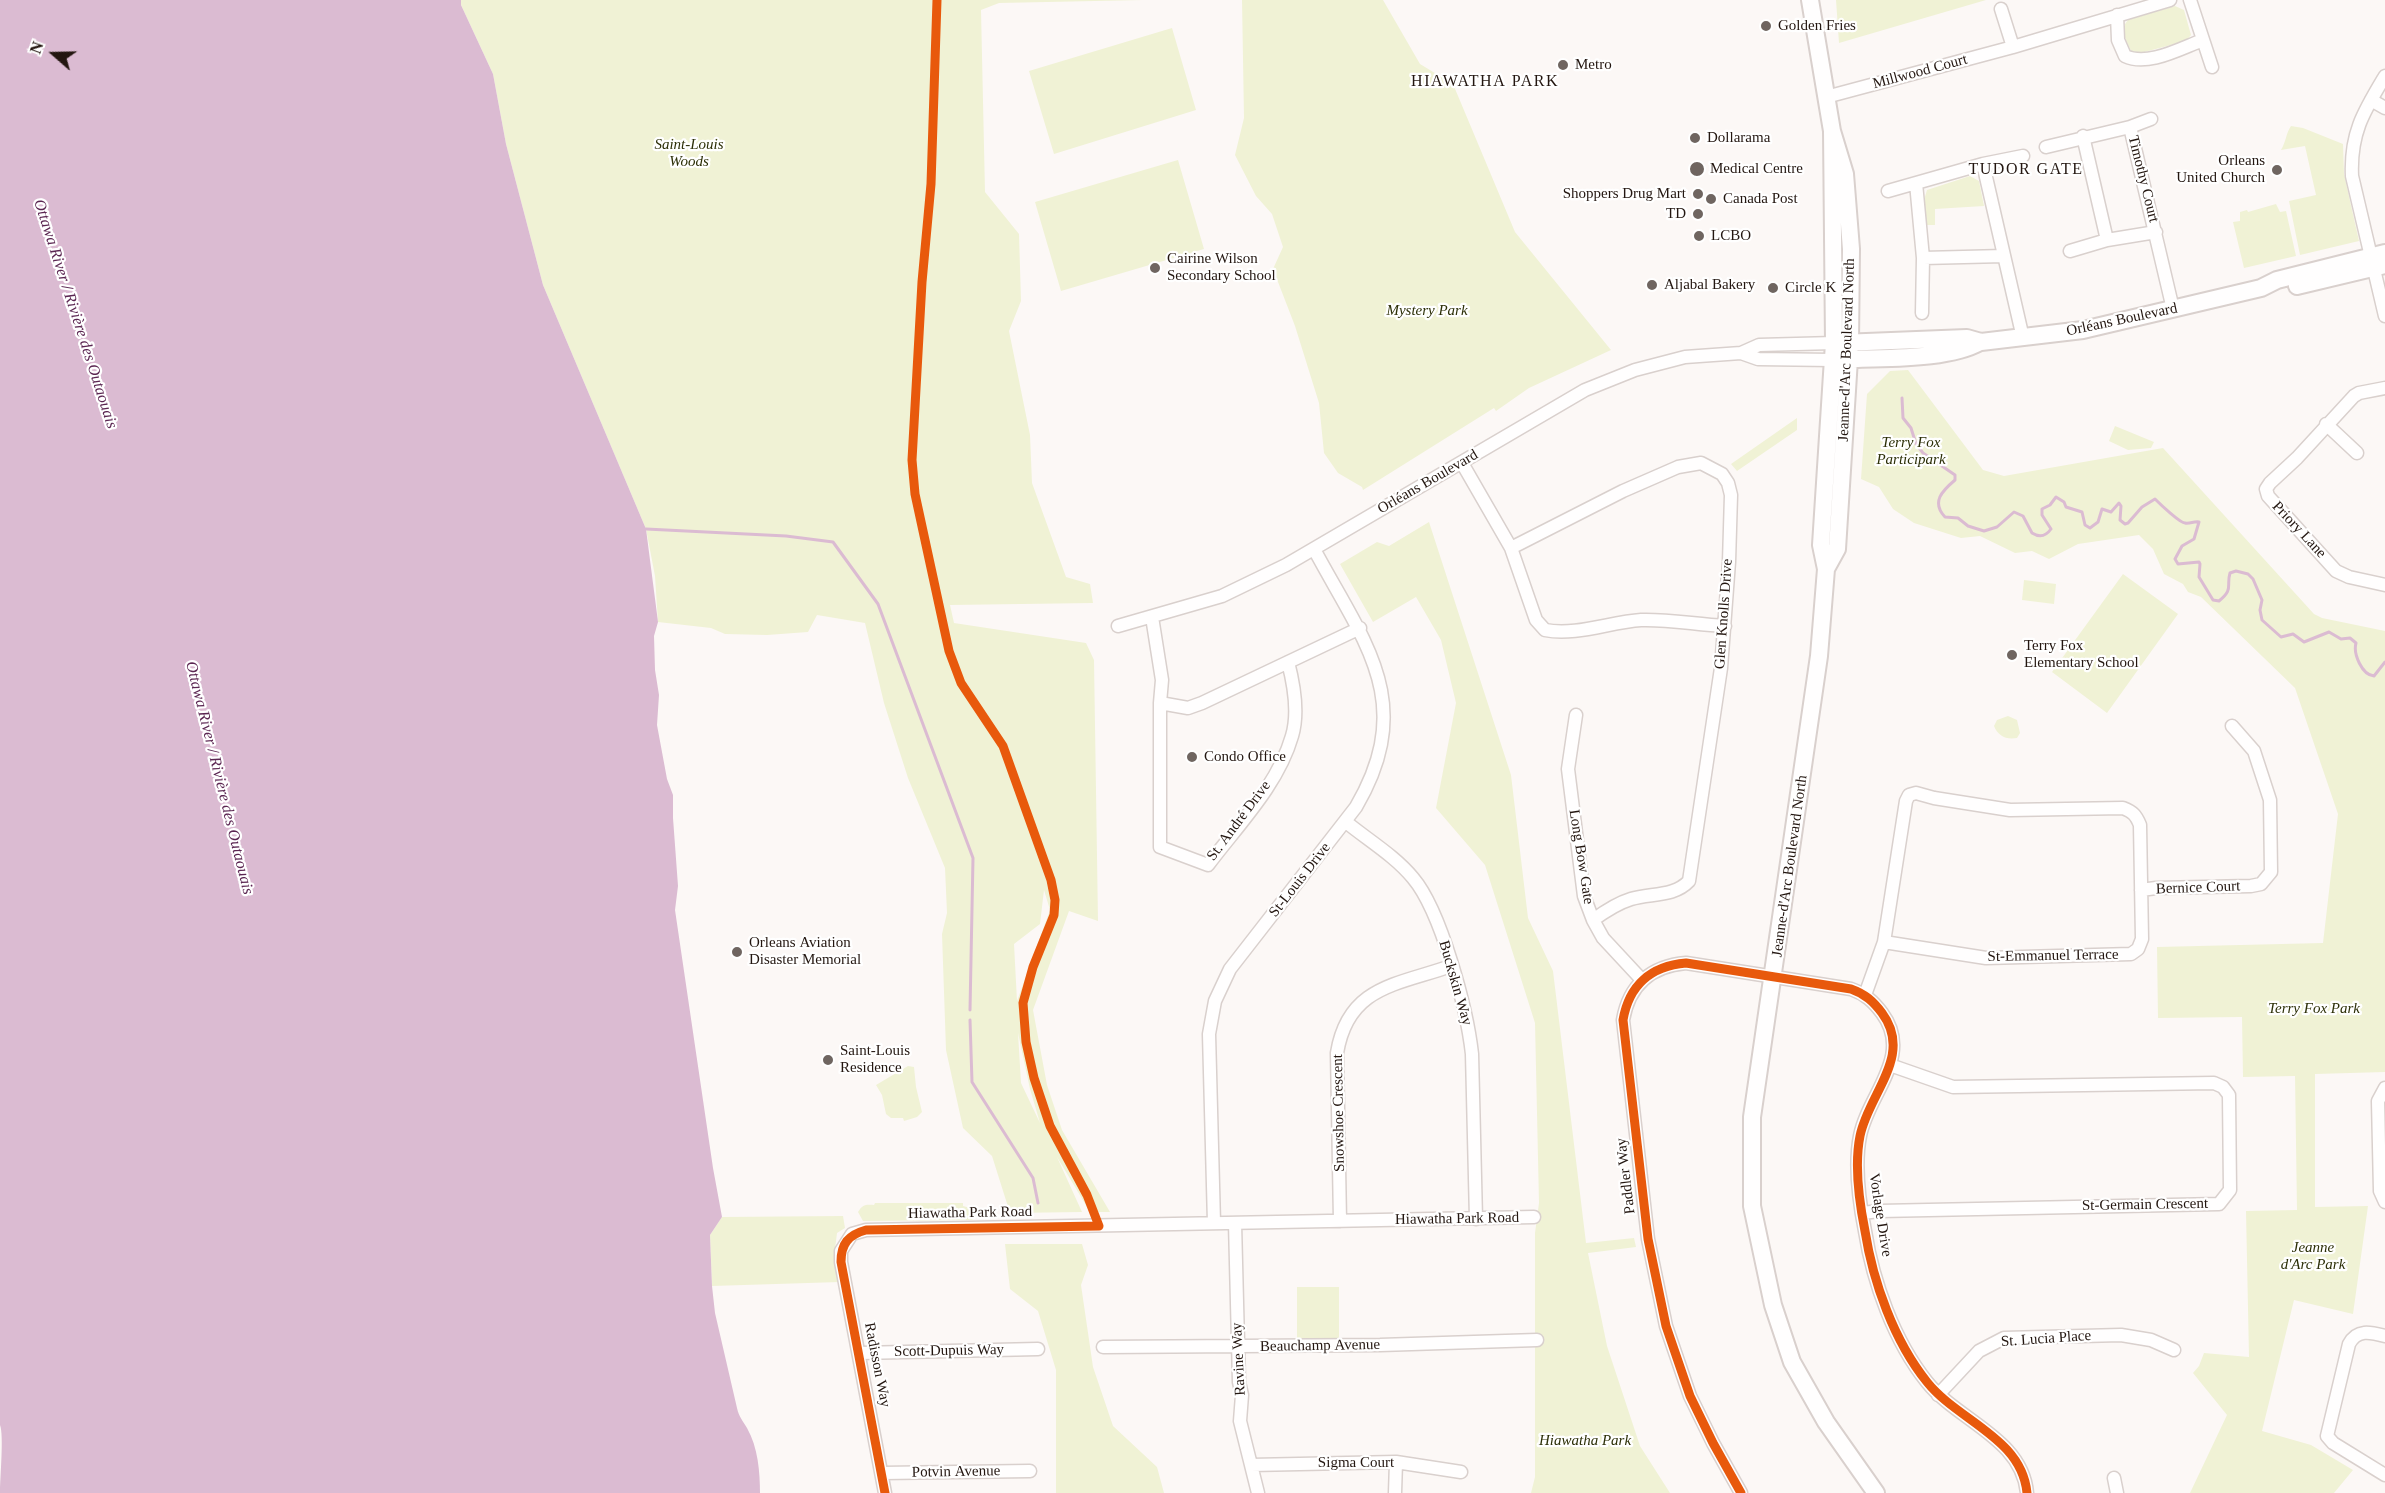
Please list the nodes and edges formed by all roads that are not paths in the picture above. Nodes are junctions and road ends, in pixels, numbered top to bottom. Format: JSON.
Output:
{"nodes":[{"id":1,"x":1810,"y":0,"type":"edge"},
{"id":2,"x":2170,"y":0,"type":"edge"},
{"id":3,"x":2190,"y":0,"type":"edge"},
{"id":4,"x":2001,"y":9,"type":"dead end"},
{"id":5,"x":2117,"y":15,"type":"junction"},
{"id":6,"x":2203,"y":40,"type":"junction"},
{"id":7,"x":2013,"y":47,"type":"junction"},
{"id":8,"x":2212,"y":67,"type":"dead end"},
{"id":9,"x":2385,"y":76,"type":"edge"},
{"id":10,"x":1826,"y":98,"type":"junction"},
{"id":11,"x":2371,"y":100,"type":"junction"},
{"id":12,"x":2385,"y":108,"type":"edge"},
{"id":13,"x":2151,"y":118,"type":"dead end"},
{"id":14,"x":2130,"y":127,"type":"junction"},
{"id":15,"x":2084,"y":136,"type":"junction"},
{"id":16,"x":2046,"y":147,"type":"dead end"},
{"id":17,"x":2023,"y":156,"type":"dead end"},
{"id":18,"x":1983,"y":164,"type":"junction"},
{"id":19,"x":1916,"y":183,"type":"junction"},
{"id":20,"x":1888,"y":191,"type":"dead end"},
{"id":21,"x":2156,"y":232,"type":"junction"},
{"id":22,"x":2107,"y":240,"type":"junction"},
{"id":23,"x":2070,"y":251,"type":"dead end"},
{"id":24,"x":2004,"y":256,"type":"junction"},
{"id":25,"x":1923,"y":258,"type":"junction"},
{"id":26,"x":2379,"y":260,"type":"edge"},
{"id":27,"x":2173,"y":309,"type":"junction"},
{"id":28,"x":1922,"y":314,"type":"dead end"},
{"id":29,"x":2385,"y":316,"type":"edge"},
{"id":30,"x":2023,"y":338,"type":"junction"},
{"id":31,"x":1841,"y":351,"type":"junction"},
{"id":32,"x":1741,"y":353,"type":"junction"},
{"id":33,"x":2385,"y":388,"type":"edge"},
{"id":34,"x":2326,"y":424,"type":"junction"},
{"id":35,"x":2357,"y":453,"type":"dead end"},
{"id":36,"x":1462,"y":463,"type":"junction"},
{"id":37,"x":1511,"y":548,"type":"junction"},
{"id":38,"x":1314,"y":549,"type":"junction"},
{"id":39,"x":2385,"y":585,"type":"edge"},
{"id":40,"x":1152,"y":618,"type":"junction"},
{"id":41,"x":1118,"y":626,"type":"dead end"},
{"id":42,"x":1725,"y":626,"type":"junction"},
{"id":43,"x":1360,"y":628,"type":"junction"},
{"id":44,"x":1288,"y":662,"type":"junction"},
{"id":45,"x":1160,"y":703,"type":"junction"},
{"id":46,"x":1576,"y":715,"type":"dead end"},
{"id":47,"x":2232,"y":726,"type":"dead end"},
{"id":48,"x":1346,"y":822,"type":"junction"},
{"id":49,"x":2141,"y":890,"type":"junction"},
{"id":50,"x":1593,"y":920,"type":"junction"},
{"id":51,"x":1884,"y":942,"type":"junction"},
{"id":52,"x":1451,"y":966,"type":"junction"},
{"id":53,"x":1774,"y":977,"type":"junction"},
{"id":54,"x":1642,"y":980,"type":"junction"},
{"id":55,"x":1865,"y":995,"type":"junction"},
{"id":56,"x":1890,"y":1065,"type":"junction"},
{"id":57,"x":2385,"y":1088,"type":"edge"},
{"id":58,"x":2385,"y":1202,"type":"edge"},
{"id":59,"x":1862,"y":1213,"type":"junction"},
{"id":60,"x":1534,"y":1217,"type":"dead end"},
{"id":61,"x":1476,"y":1219,"type":"junction"},
{"id":62,"x":1340,"y":1221,"type":"junction"},
{"id":63,"x":1214,"y":1223,"type":"junction"},
{"id":64,"x":1235,"y":1223,"type":"junction"},
{"id":65,"x":845,"y":1243,"type":"joint"},
{"id":66,"x":2385,"y":1336,"type":"edge"},
{"id":67,"x":1537,"y":1340,"type":"dead end"},
{"id":68,"x":1103,"y":1347,"type":"dead end"},
{"id":69,"x":1238,"y":1347,"type":"junction"},
{"id":70,"x":1038,"y":1349,"type":"dead end"},
{"id":71,"x":2174,"y":1350,"type":"dead end"},
{"id":72,"x":860,"y":1353,"type":"junction"},
{"id":73,"x":1938,"y":1395,"type":"junction"},
{"id":74,"x":1396,"y":1462,"type":"junction"},
{"id":75,"x":1251,"y":1465,"type":"junction"},
{"id":76,"x":1030,"y":1471,"type":"dead end"},
{"id":77,"x":1461,"y":1472,"type":"dead end"},
{"id":78,"x":882,"y":1473,"type":"junction"},
{"id":79,"x":2385,"y":1475,"type":"edge"},
{"id":80,"x":2114,"y":1478,"type":"dead end"},
{"id":81,"x":885,"y":1493,"type":"edge"},
{"id":82,"x":1258,"y":1493,"type":"edge"},
{"id":83,"x":1395,"y":1493,"type":"edge"},
{"id":84,"x":1741,"y":1493,"type":"edge"},
{"id":85,"x":1876,"y":1493,"type":"edge"},
{"id":86,"x":2027,"y":1493,"type":"edge"},
{"id":87,"x":2117,"y":1493,"type":"edge"}],
"edges":[{"from":1,"to":10,"type":"main road","name":"Jeanne-d'Arc Boulevard North"},
{"from":2,"to":5,"type":"street","name":"Millwood Court"},
{"from":3,"to":6,"type":"street"},
{"from":4,"to":7,"type":"street"},
{"from":5,"to":6,"type":"street"},
{"from":5,"to":7,"type":"street","name":"Millwood Court"},
{"from":6,"to":8,"type":"street"},
{"from":7,"to":10,"type":"street","name":"Millwood Court"},
{"from":9,"to":11,"type":"street"},
{"from":10,"to":31,"type":"main road","name":"Jeanne-d'Arc Boulevard North"},
{"from":11,"to":12,"type":"street"},
{"from":11,"to":26,"type":"street"},
{"from":13,"to":14,"type":"street","name":"Timothy Court"},
{"from":14,"to":15,"type":"street","name":"Timothy Court"},
{"from":14,"to":21,"type":"street","name":"Timothy Court"},
{"from":15,"to":16,"type":"street","name":"Timothy Court"},
{"from":15,"to":22,"type":"street"},
{"from":17,"to":18,"type":"street"},
{"from":18,"to":19,"type":"street"},
{"from":18,"to":24,"type":"street"},
{"from":19,"to":20,"type":"street"},
{"from":19,"to":25,"type":"street"},
{"from":21,"to":22,"type":"street","name":"Timothy Court"},
{"from":21,"to":27,"type":"street","name":"Timothy Court"},
{"from":22,"to":23,"type":"street","name":"Timothy Court"},
{"from":24,"to":25,"type":"street"},
{"from":24,"to":30,"type":"street"},
{"from":25,"to":28,"type":"street"},
{"from":26,"to":27,"type":"main road","name":"Orléans Boulevard"},
{"from":26,"to":29,"type":"street"},
{"from":27,"to":30,"type":"main road","name":"Orléans Boulevard"},
{"from":30,"to":31,"type":"main road","name":"Orléans Boulevard"},
{"from":31,"to":32,"type":"street","name":"Orléans Boulevard"},
{"from":31,"to":32,"type":"street","name":"Orléans Boulevard"},
{"from":31,"to":53,"type":"main road","name":"Jeanne-d'Arc Boulevard North"},
{"from":32,"to":36,"type":"street","name":"Orléans Boulevard"},
{"from":33,"to":34,"type":"street","name":"Priory Lane"},
{"from":34,"to":35,"type":"street"},
{"from":34,"to":39,"type":"street","name":"Priory Lane"},
{"from":36,"to":37,"type":"street"},
{"from":36,"to":38,"type":"street","name":"Orléans Boulevard"},
{"from":37,"to":42,"type":"street"},
{"from":37,"to":42,"type":"street","name":"Glen Knolls Drive"},
{"from":38,"to":40,"type":"street","name":"Orléans Boulevard"},
{"from":38,"to":43,"type":"street","name":"St-Louis Drive"},
{"from":40,"to":41,"type":"street","name":"Orléans Boulevard"},
{"from":40,"to":45,"type":"street","name":"St. André Drive"},
{"from":42,"to":50,"type":"street","name":"Glen Knolls Drive"},
{"from":43,"to":44,"type":"street"},
{"from":43,"to":48,"type":"street","name":"St-Louis Drive"},
{"from":44,"to":45,"type":"street"},
{"from":44,"to":45,"type":"street","name":"St. André Drive"},
{"from":46,"to":50,"type":"street","name":"Long Bow Gate"},
{"from":47,"to":49,"type":"street","name":"Bernice Court"},
{"from":48,"to":52,"type":"street","name":"Buckskin Way"},
{"from":48,"to":63,"type":"street","name":"St-Louis Drive"},
{"from":49,"to":51,"type":"street","name":"St-Emmanuel Terrace"},
{"from":49,"to":51,"type":"street","name":"St-Emmanuel Terrace"},
{"from":50,"to":54,"type":"street","name":"Long Bow Gate"},
{"from":51,"to":55,"type":"street","name":"St-Emmanuel Terrace"},
{"from":52,"to":61,"type":"street","name":"Buckskin Way"},
{"from":52,"to":62,"type":"street","name":"Snowshoe Crescent"},
{"from":53,"to":54,"type":"street"},
{"from":53,"to":55,"type":"street"},
{"from":53,"to":85,"type":"main road","name":"Jeanne-d'Arc Boulevard North"},
{"from":54,"to":84,"type":"street","name":"Paddler Way"},
{"from":55,"to":56,"type":"street","name":"Vorlage Drive"},
{"from":56,"to":59,"type":"street","name":"Vorlage Drive"},
{"from":56,"to":59,"type":"street","name":"St-Germain Crescent"},
{"from":57,"to":58,"type":"street"},
{"from":59,"to":73,"type":"street","name":"Vorlage Drive"},
{"from":60,"to":61,"type":"street","name":"Hiawatha Park Road"},
{"from":61,"to":62,"type":"street","name":"Hiawatha Park Road"},
{"from":62,"to":64,"type":"street","name":"Hiawatha Park Road"},
{"from":63,"to":64,"type":"street","name":"Hiawatha Park Road"},
{"from":63,"to":65,"type":"street","name":"Hiawatha Park Road"},
{"from":64,"to":69,"type":"street","name":"Ravine Way"},
{"from":65,"to":72,"type":"street","name":"Radisson Way"},
{"from":66,"to":79,"type":"street"},
{"from":67,"to":69,"type":"street","name":"Beauchamp Avenue"},
{"from":68,"to":69,"type":"street","name":"Beauchamp Avenue"},
{"from":69,"to":75,"type":"street","name":"Ravine Way"},
{"from":70,"to":72,"type":"street","name":"Scott-Dupuis Way"},
{"from":71,"to":73,"type":"street","name":"St. Lucia Place"},
{"from":72,"to":78,"type":"street","name":"Radisson Way"},
{"from":73,"to":86,"type":"street","name":"Vorlage Drive"},
{"from":74,"to":75,"type":"street","name":"Sigma Court"},
{"from":74,"to":77,"type":"street","name":"Sigma Court"},
{"from":74,"to":83,"type":"street"},
{"from":75,"to":82,"type":"street","name":"Ravine Way"},
{"from":76,"to":78,"type":"street","name":"Potvin Avenue"},
{"from":78,"to":81,"type":"street","name":"Radisson Way"},
{"from":80,"to":87,"type":"street"}]}
